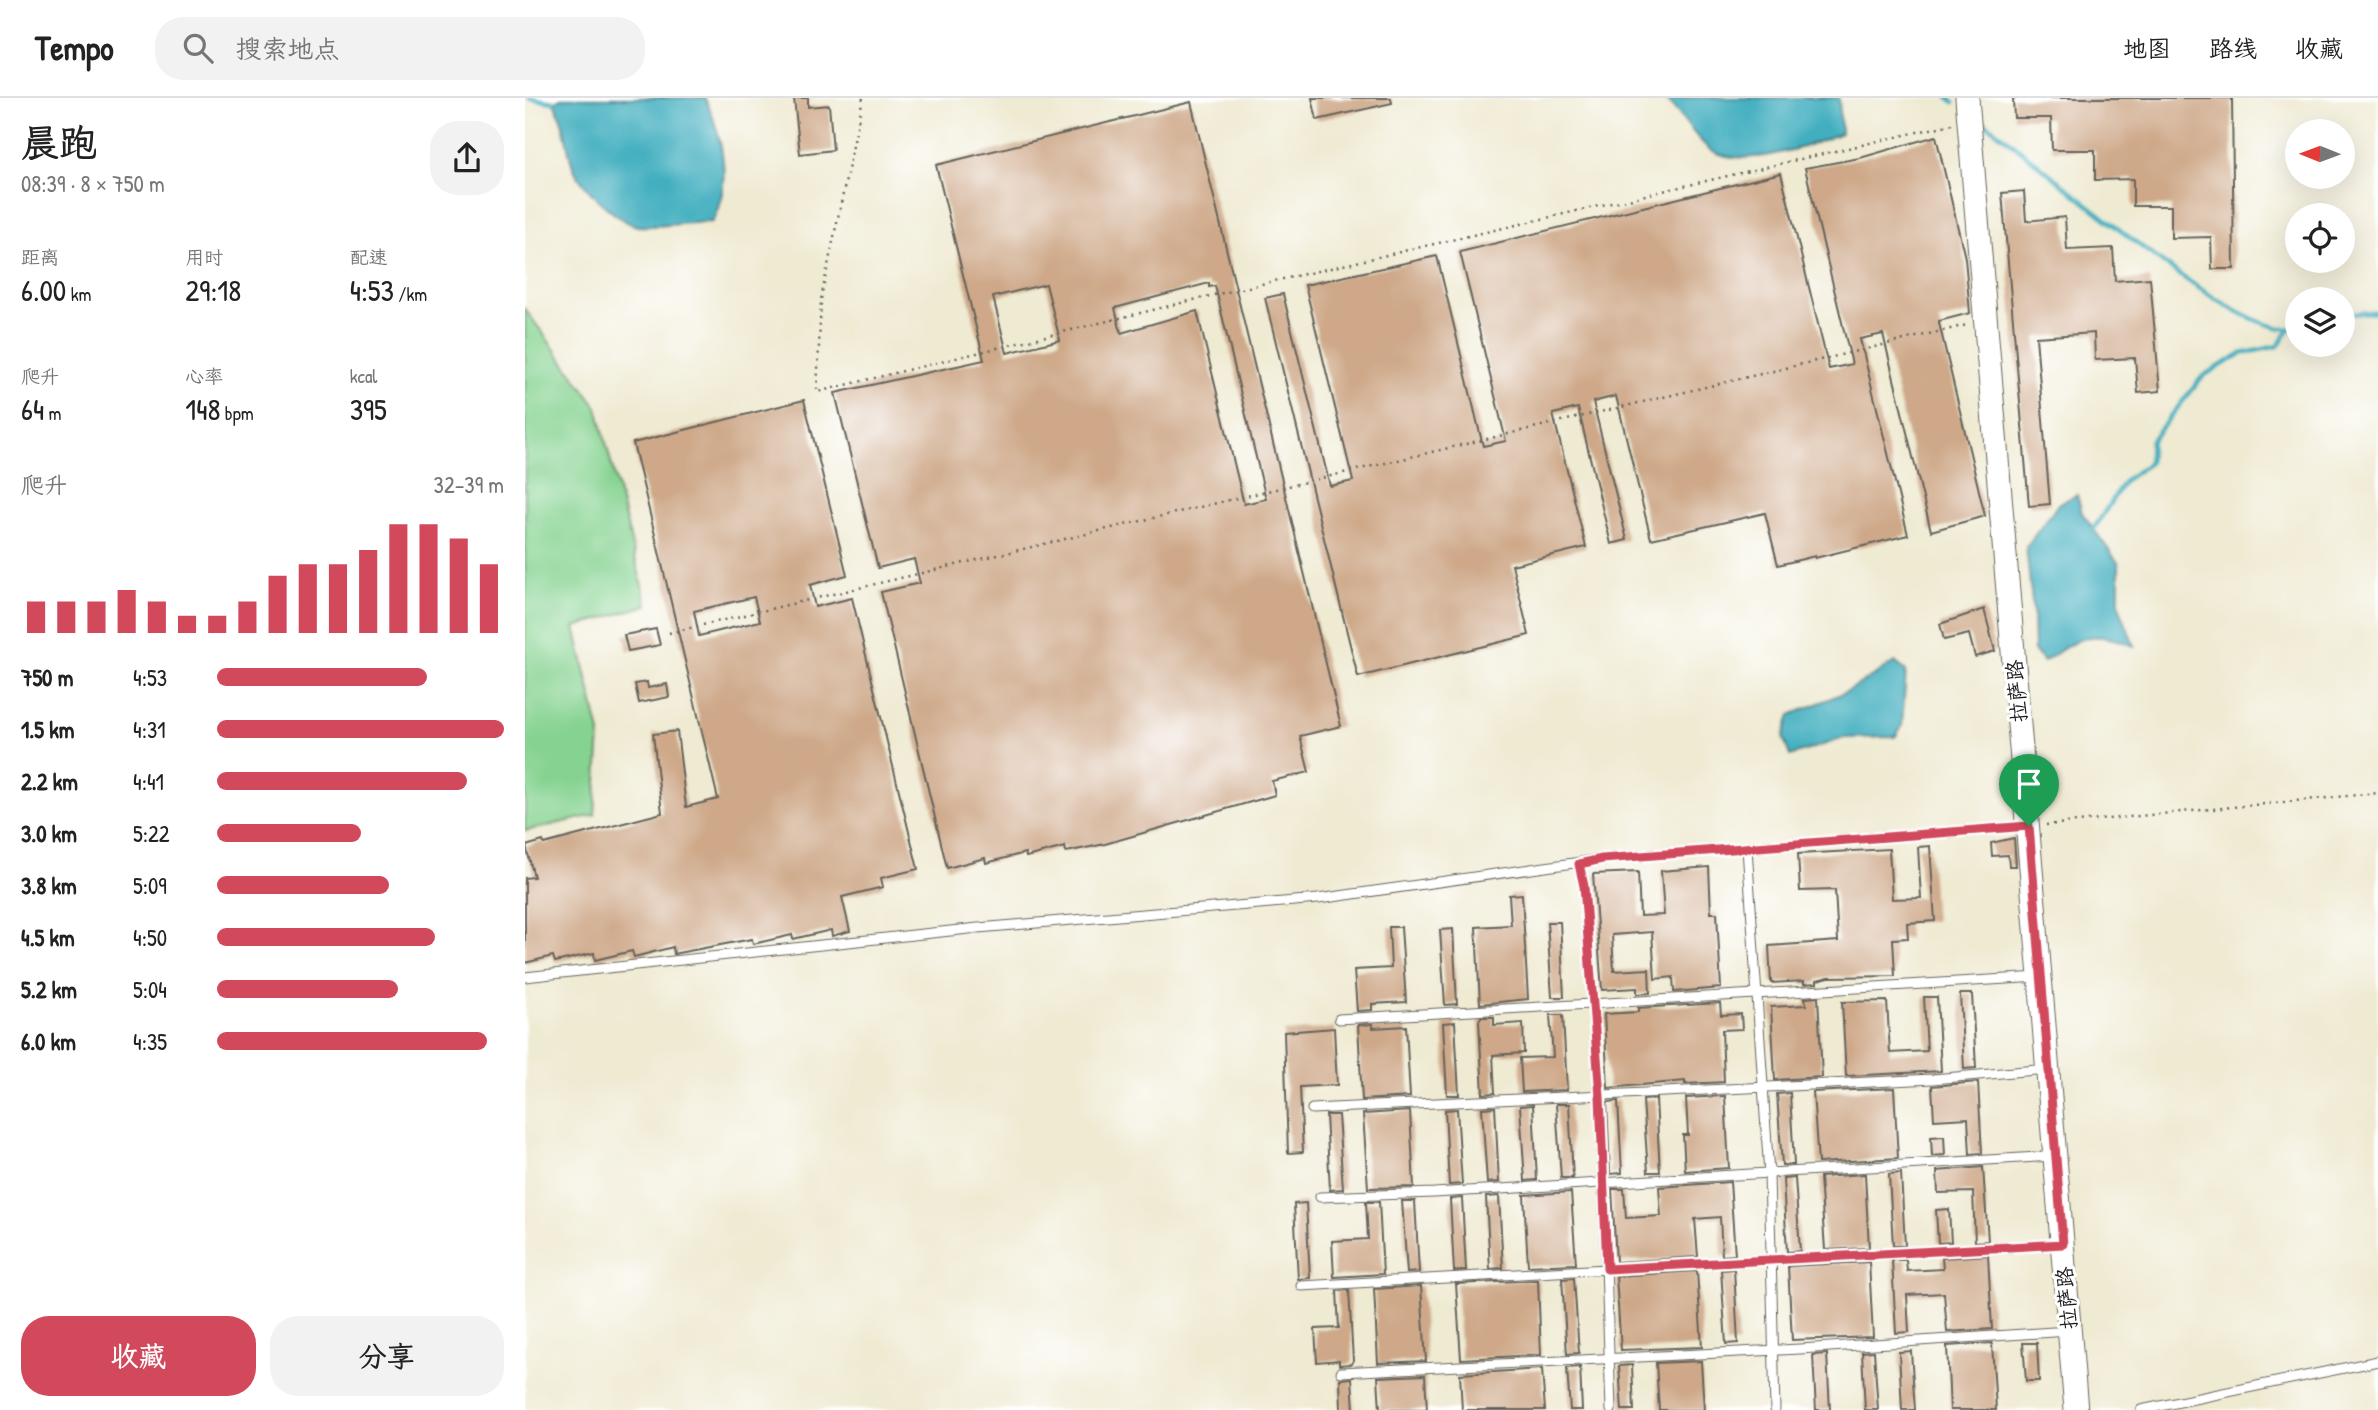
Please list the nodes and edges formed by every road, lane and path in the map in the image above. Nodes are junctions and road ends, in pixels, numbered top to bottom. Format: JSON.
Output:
{"nodes":[{"id":1,"x":863,"y":98,"type":"edge"},
{"id":2,"x":1968,"y":108,"type":"edge"},
{"id":3,"x":1983,"y":321,"type":"junction"},
{"id":4,"x":669,"y":633,"type":"dead end"},
{"id":5,"x":2378,"y":793,"type":"edge"},
{"id":6,"x":2029,"y":826,"type":"junction"},
{"id":7,"x":1747,"y":848,"type":"junction"},
{"id":8,"x":1579,"y":864,"type":"junction"},
{"id":9,"x":525,"y":977,"type":"edge"},
{"id":10,"x":2042,"y":977,"type":"junction"},
{"id":11,"x":1757,"y":993,"type":"junction"},
{"id":12,"x":1591,"y":1003,"type":"junction"},
{"id":13,"x":1339,"y":1018,"type":"dead end"},
{"id":14,"x":2049,"y":1069,"type":"junction"},
{"id":15,"x":1763,"y":1087,"type":"junction"},
{"id":16,"x":1600,"y":1096,"type":"junction"},
{"id":17,"x":1312,"y":1109,"type":"dead end"},
{"id":18,"x":2056,"y":1156,"type":"junction"},
{"id":19,"x":1769,"y":1174,"type":"junction"},
{"id":20,"x":1603,"y":1184,"type":"junction"},
{"id":21,"x":1320,"y":1197,"type":"dead end"},
{"id":22,"x":2063,"y":1244,"type":"junction"},
{"id":23,"x":1772,"y":1261,"type":"junction"},
{"id":24,"x":1607,"y":1269,"type":"junction"},
{"id":25,"x":1301,"y":1286,"type":"dead end"},
{"id":26,"x":2070,"y":1331,"type":"junction"},
{"id":27,"x":1772,"y":1350,"type":"junction"},
{"id":28,"x":1609,"y":1358,"type":"junction"},
{"id":29,"x":2378,"y":1362,"type":"edge"},
{"id":30,"x":1342,"y":1371,"type":"dead end"},
{"id":31,"x":1611,"y":1410,"type":"edge"},
{"id":32,"x":1775,"y":1410,"type":"edge"},
{"id":33,"x":2076,"y":1410,"type":"edge"},
{"id":34,"x":2141,"y":1410,"type":"edge"}],
"edges":[{"from":1,"to":2,"type":"path"},
{"from":2,"to":3,"type":"street","name":"拉萨路"},
{"from":3,"to":4,"type":"path"},
{"from":3,"to":6,"type":"street","name":"拉萨路"},
{"from":5,"to":6,"type":"path"},
{"from":6,"to":7,"type":"lane"},
{"from":6,"to":10,"type":"street","name":"拉萨路"},
{"from":7,"to":8,"type":"lane"},
{"from":7,"to":11,"type":"lane"},
{"from":8,"to":9,"type":"lane"},
{"from":8,"to":12,"type":"lane"},
{"from":10,"to":11,"type":"lane"},
{"from":10,"to":14,"type":"street","name":"拉萨路"},
{"from":11,"to":12,"type":"lane"},
{"from":11,"to":15,"type":"lane"},
{"from":12,"to":13,"type":"lane"},
{"from":12,"to":16,"type":"lane"},
{"from":14,"to":15,"type":"lane"},
{"from":14,"to":18,"type":"street","name":"拉萨路"},
{"from":15,"to":16,"type":"lane"},
{"from":15,"to":19,"type":"lane"},
{"from":16,"to":17,"type":"lane"},
{"from":16,"to":20,"type":"lane"},
{"from":18,"to":19,"type":"lane"},
{"from":18,"to":22,"type":"street","name":"拉萨路"},
{"from":19,"to":20,"type":"lane"},
{"from":19,"to":23,"type":"lane"},
{"from":20,"to":21,"type":"lane"},
{"from":20,"to":24,"type":"lane"},
{"from":22,"to":23,"type":"lane"},
{"from":22,"to":26,"type":"street","name":"拉萨路"},
{"from":23,"to":24,"type":"lane"},
{"from":23,"to":27,"type":"lane"},
{"from":24,"to":25,"type":"lane"},
{"from":24,"to":28,"type":"lane"},
{"from":26,"to":27,"type":"lane"},
{"from":26,"to":33,"type":"street","name":"拉萨路"},
{"from":27,"to":28,"type":"lane"},
{"from":27,"to":32,"type":"lane"},
{"from":28,"to":30,"type":"lane"},
{"from":28,"to":31,"type":"lane"},
{"from":29,"to":34,"type":"lane"}]}
